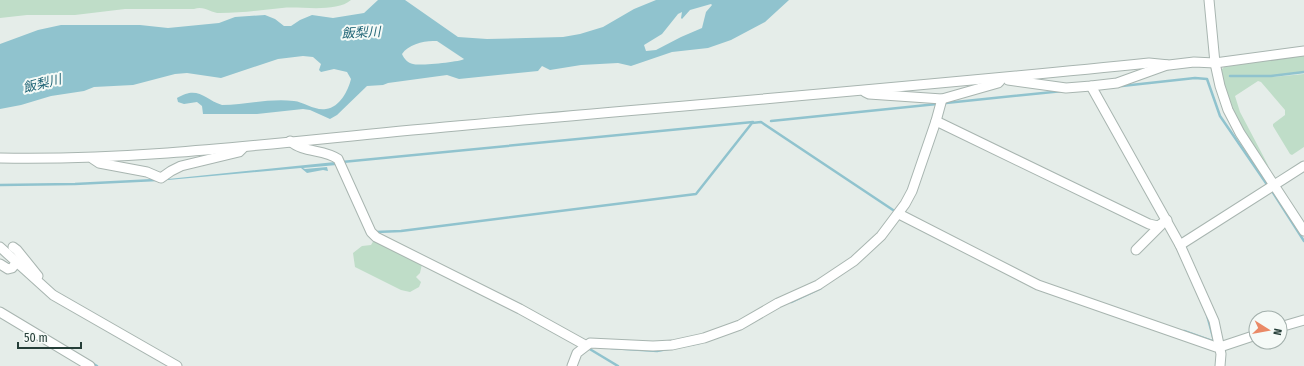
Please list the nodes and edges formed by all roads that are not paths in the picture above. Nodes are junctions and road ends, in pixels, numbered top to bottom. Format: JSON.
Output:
{"nodes":[{"id":1,"x":1209,"y":0,"type":"edge"},
{"id":2,"x":1304,"y":51,"type":"edge"},
{"id":3,"x":1215,"y":59,"type":"junction"},
{"id":4,"x":1169,"y":65,"type":"junction"},
{"id":5,"x":1002,"y":78,"type":"junction"},
{"id":6,"x":1091,"y":86,"type":"junction"},
{"id":7,"x":861,"y":90,"type":"junction"},
{"id":8,"x":942,"y":99,"type":"junction"},
{"id":9,"x":936,"y":121,"type":"junction"},
{"id":10,"x":290,"y":141,"type":"junction"},
{"id":11,"x":244,"y":146,"type":"junction"},
{"id":12,"x":0,"y":158,"type":"edge"},
{"id":13,"x":92,"y":158,"type":"junction"},
{"id":14,"x":1304,"y":166,"type":"edge"},
{"id":15,"x":1274,"y":185,"type":"junction"},
{"id":16,"x":899,"y":214,"type":"junction"},
{"id":17,"x":1164,"y":222,"type":"junction"},
{"id":18,"x":1304,"y":231,"type":"edge"},
{"id":19,"x":1180,"y":245,"type":"junction"},
{"id":20,"x":0,"y":247,"type":"edge"},
{"id":21,"x":13,"y":247,"type":"dead end"},
{"id":22,"x":1136,"y":250,"type":"dead end"},
{"id":23,"x":16,"y":263,"type":"junction"},
{"id":24,"x":0,"y":264,"type":"edge"},
{"id":25,"x":46,"y":289,"type":"junction"},
{"id":26,"x":0,"y":312,"type":"edge"},
{"id":27,"x":1304,"y":320,"type":"edge"},
{"id":28,"x":1288,"y":325,"type":"edge"},
{"id":29,"x":1248,"y":338,"type":"edge"},
{"id":30,"x":585,"y":345,"type":"junction"},
{"id":31,"x":1218,"y":347,"type":"junction"},
{"id":32,"x":90,"y":366,"type":"edge"},
{"id":33,"x":177,"y":366,"type":"edge"},
{"id":34,"x":572,"y":366,"type":"edge"},
{"id":35,"x":1220,"y":366,"type":"edge"}],
"edges":[{"from":1,"to":3,"type":"street"},
{"from":2,"to":3,"type":"street"},
{"from":3,"to":4,"type":"street"},
{"from":3,"to":15,"type":"street"},
{"from":4,"to":5,"type":"street"},
{"from":4,"to":6,"type":"street"},
{"from":5,"to":6,"type":"street"},
{"from":5,"to":7,"type":"street"},
{"from":5,"to":8,"type":"street"},
{"from":6,"to":17,"type":"street"},
{"from":7,"to":8,"type":"street"},
{"from":7,"to":10,"type":"street"},
{"from":8,"to":9,"type":"street"},
{"from":9,"to":16,"type":"street"},
{"from":9,"to":17,"type":"street"},
{"from":10,"to":11,"type":"street"},
{"from":10,"to":30,"type":"street"},
{"from":11,"to":13,"type":"street"},
{"from":11,"to":13,"type":"street"},
{"from":12,"to":13,"type":"street"},
{"from":14,"to":15,"type":"street"},
{"from":15,"to":18,"type":"street"},
{"from":15,"to":19,"type":"street"},
{"from":16,"to":30,"type":"street"},
{"from":16,"to":31,"type":"street"},
{"from":17,"to":19,"type":"street"},
{"from":17,"to":22,"type":"street"},
{"from":19,"to":31,"type":"street"},
{"from":20,"to":23,"type":"street"},
{"from":21,"to":25,"type":"street"},
{"from":23,"to":24,"type":"street"},
{"from":23,"to":25,"type":"street"},
{"from":25,"to":33,"type":"street"},
{"from":26,"to":32,"type":"street"},
{"from":27,"to":28,"type":"street"},
{"from":29,"to":31,"type":"street"},
{"from":30,"to":34,"type":"street"},
{"from":31,"to":35,"type":"street"}]}
